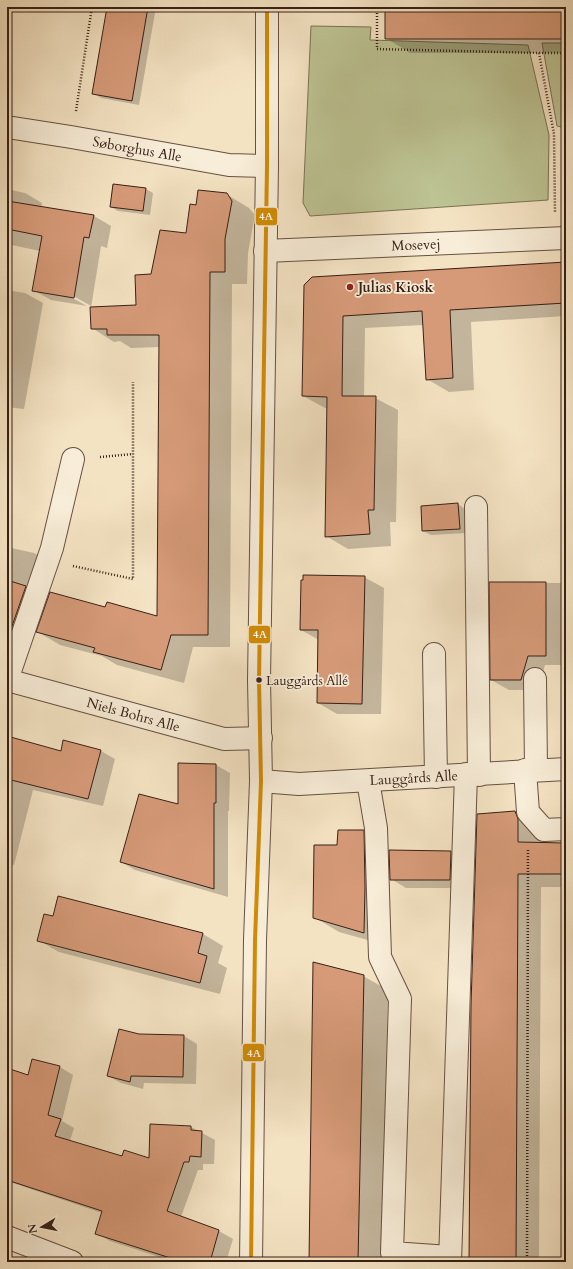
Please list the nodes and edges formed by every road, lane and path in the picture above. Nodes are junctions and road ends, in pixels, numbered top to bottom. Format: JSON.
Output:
{"nodes":[{"id":1,"x":92,"y":7,"type":"edge"},
{"id":2,"x":267,"y":7,"type":"edge"},
{"id":3,"x":377,"y":7,"type":"edge"},
{"id":4,"x":539,"y":53,"type":"junction"},
{"id":5,"x":566,"y":53,"type":"edge"},
{"id":6,"x":7,"y":127,"type":"edge"},
{"id":7,"x":72,"y":137,"type":"junction"},
{"id":8,"x":267,"y":166,"type":"junction"},
{"id":9,"x":561,"y":238,"type":"edge"},
{"id":10,"x":266,"y":251,"type":"junction"},
{"id":11,"x":133,"y":382,"type":"dead end"},
{"id":12,"x":133,"y":454,"type":"junction"},
{"id":13,"x":73,"y":459,"type":"joint"},
{"id":14,"x":476,"y":507,"type":"dead end"},
{"id":15,"x":47,"y":561,"type":"junction"},
{"id":16,"x":434,"y":654,"type":"dead end"},
{"id":17,"x":535,"y":679,"type":"dead end"},
{"id":18,"x":7,"y":680,"type":"edge"},
{"id":19,"x":261,"y":738,"type":"junction"},
{"id":20,"x":566,"y":769,"type":"edge"},
{"id":21,"x":531,"y":770,"type":"junction"},
{"id":22,"x":472,"y":774,"type":"junction"},
{"id":23,"x":436,"y":777,"type":"junction"},
{"id":24,"x":261,"y":781,"type":"junction"},
{"id":25,"x":368,"y":781,"type":"junction"},
{"id":26,"x":528,"y":812,"type":"junction"},
{"id":27,"x":566,"y":829,"type":"edge"},
{"id":28,"x":7,"y":1237,"type":"edge"},
{"id":29,"x":450,"y":1259,"type":"edge"},
{"id":30,"x":72,"y":1262,"type":"edge"},
{"id":31,"x":251,"y":1262,"type":"edge"},
{"id":32,"x":527,"y":1262,"type":"edge"}],
"edges":[{"from":1,"to":7,"type":"path"},
{"from":2,"to":8,"type":"street"},
{"from":3,"to":4,"type":"path"},
{"from":4,"to":5,"type":"path"},
{"from":4,"to":9,"type":"path"},
{"from":6,"to":7,"type":"street","name":"Søborghus Alle"},
{"from":7,"to":8,"type":"street","name":"Søborghus Alle"},
{"from":8,"to":10,"type":"street"},
{"from":9,"to":10,"type":"street","name":"Mosevej"},
{"from":10,"to":19,"type":"street"},
{"from":11,"to":12,"type":"path"},
{"from":12,"to":13,"type":"path"},
{"from":12,"to":15,"type":"path"},
{"from":13,"to":15,"type":"street"},
{"from":14,"to":22,"type":"street"},
{"from":15,"to":18,"type":"street"},
{"from":16,"to":23,"type":"street"},
{"from":17,"to":21,"type":"street"},
{"from":18,"to":19,"type":"street","name":"Niels Bohrs Alle"},
{"from":19,"to":24,"type":"street"},
{"from":20,"to":21,"type":"street","name":"Lauggårds Alle"},
{"from":21,"to":22,"type":"street","name":"Lauggårds Alle"},
{"from":21,"to":26,"type":"street"},
{"from":22,"to":23,"type":"street","name":"Lauggårds Alle"},
{"from":22,"to":29,"type":"street"},
{"from":23,"to":25,"type":"street","name":"Lauggårds Alle"},
{"from":24,"to":25,"type":"street","name":"Lauggårds Alle"},
{"from":24,"to":31,"type":"street"},
{"from":25,"to":29,"type":"street"},
{"from":26,"to":27,"type":"street"},
{"from":26,"to":32,"type":"path"},
{"from":28,"to":30,"type":"street"}]}
